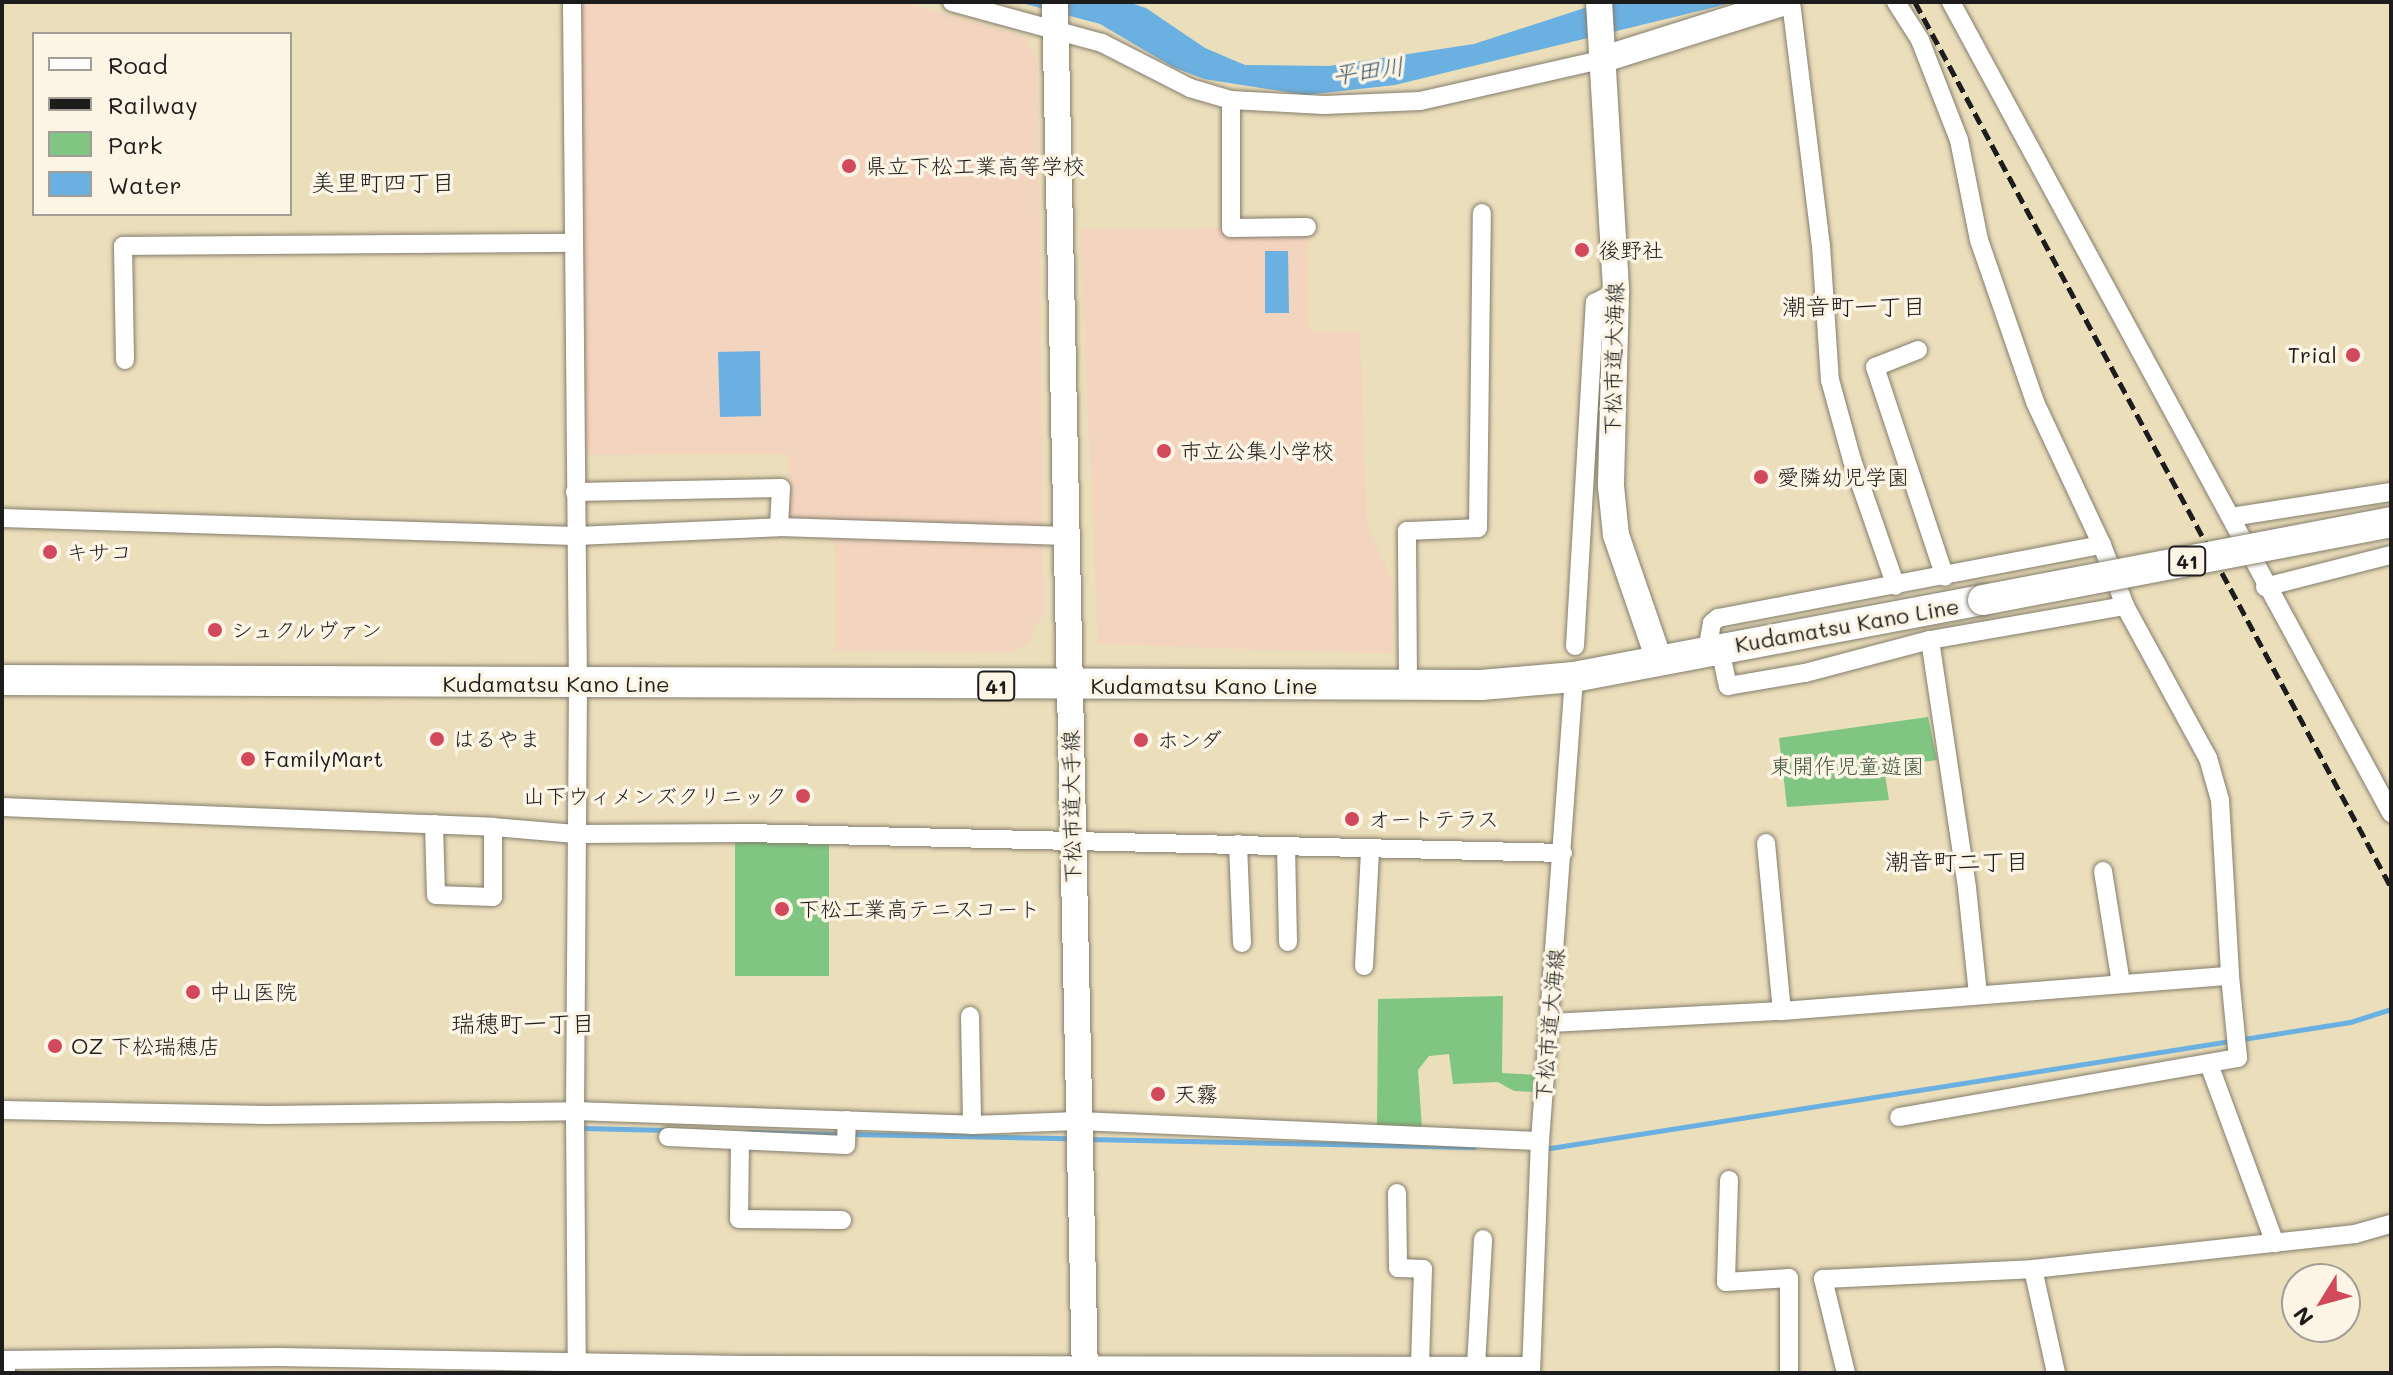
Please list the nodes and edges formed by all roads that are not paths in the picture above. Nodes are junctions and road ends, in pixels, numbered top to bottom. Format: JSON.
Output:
{"nodes":[{"id":1,"x":572,"y":2,"type":"edge"},
{"id":2,"x":952,"y":2,"type":"edge"},
{"id":3,"x":1599,"y":2,"type":"edge"},
{"id":4,"x":1788,"y":2,"type":"edge"},
{"id":5,"x":1896,"y":2,"type":"edge"},
{"id":6,"x":1951,"y":2,"type":"edge"},
{"id":7,"x":1056,"y":15,"type":"edge"},
{"id":8,"x":1602,"y":53,"type":"junction"},
{"id":9,"x":1231,"y":100,"type":"junction"},
{"id":10,"x":1482,"y":213,"type":"dead end"},
{"id":11,"x":1307,"y":227,"type":"dead end"},
{"id":12,"x":573,"y":243,"type":"junction"},
{"id":13,"x":1616,"y":292,"type":"junction"},
{"id":14,"x":1918,"y":350,"type":"dead end"},
{"id":15,"x":125,"y":360,"type":"dead end"},
{"id":16,"x":575,"y":492,"type":"junction"},
{"id":17,"x":2391,"y":492,"type":"edge"},
{"id":18,"x":1582,"y":513,"type":"junction"},
{"id":19,"x":1614,"y":514,"type":"junction"},
{"id":20,"x":2231,"y":517,"type":"junction"},
{"id":21,"x":2,"y":518,"type":"edge"},
{"id":22,"x":2391,"y":522,"type":"edge"},
{"id":23,"x":779,"y":527,"type":"junction"},
{"id":24,"x":576,"y":536,"type":"junction"},
{"id":25,"x":1066,"y":536,"type":"junction"},
{"id":26,"x":2102,"y":545,"type":"junction"},
{"id":27,"x":2391,"y":555,"type":"edge"},
{"id":28,"x":1945,"y":577,"type":"junction"},
{"id":29,"x":1896,"y":586,"type":"junction"},
{"id":30,"x":2265,"y":587,"type":"junction"},
{"id":31,"x":2125,"y":606,"type":"junction"},
{"id":32,"x":1930,"y":640,"type":"junction"},
{"id":33,"x":1575,"y":646,"type":"dead end"},
{"id":34,"x":1714,"y":650,"type":"junction"},
{"id":35,"x":1659,"y":660,"type":"junction"},
{"id":36,"x":1574,"y":677,"type":"junction"},
{"id":37,"x":2,"y":680,"type":"edge"},
{"id":38,"x":578,"y":684,"type":"junction"},
{"id":39,"x":1408,"y":685,"type":"junction"},
{"id":40,"x":1070,"y":686,"type":"junction"},
{"id":41,"x":2,"y":807,"type":"edge"},
{"id":42,"x":2391,"y":813,"type":"edge"},
{"id":43,"x":434,"y":824,"type":"junction"},
{"id":44,"x":493,"y":827,"type":"junction"},
{"id":45,"x":576,"y":834,"type":"junction"},
{"id":46,"x":1071,"y":842,"type":"junction"},
{"id":47,"x":1766,"y":843,"type":"dead end"},
{"id":48,"x":1238,"y":844,"type":"junction"},
{"id":49,"x":1286,"y":846,"type":"junction"},
{"id":50,"x":1370,"y":850,"type":"junction"},
{"id":51,"x":1563,"y":853,"type":"junction"},
{"id":52,"x":2103,"y":871,"type":"dead end"},
{"id":53,"x":1288,"y":942,"type":"dead end"},
{"id":54,"x":1242,"y":943,"type":"dead end"},
{"id":55,"x":1364,"y":966,"type":"dead end"},
{"id":56,"x":2230,"y":976,"type":"junction"},
{"id":57,"x":2121,"y":983,"type":"junction"},
{"id":58,"x":1978,"y":994,"type":"junction"},
{"id":59,"x":1782,"y":1011,"type":"junction"},
{"id":60,"x":970,"y":1016,"type":"dead end"},
{"id":61,"x":1550,"y":1023,"type":"junction"},
{"id":62,"x":2209,"y":1064,"type":"junction"},
{"id":63,"x":2,"y":1110,"type":"edge"},
{"id":64,"x":575,"y":1111,"type":"junction"},
{"id":65,"x":1899,"y":1117,"type":"dead end"},
{"id":66,"x":847,"y":1120,"type":"junction"},
{"id":67,"x":1077,"y":1121,"type":"junction"},
{"id":68,"x":972,"y":1125,"type":"junction"},
{"id":69,"x":668,"y":1137,"type":"dead end"},
{"id":70,"x":740,"y":1141,"type":"junction"},
{"id":71,"x":1540,"y":1141,"type":"junction"},
{"id":72,"x":1729,"y":1180,"type":"dead end"},
{"id":73,"x":1397,"y":1193,"type":"dead end"},
{"id":74,"x":842,"y":1220,"type":"dead end"},
{"id":75,"x":2391,"y":1224,"type":"edge"},
{"id":76,"x":1483,"y":1239,"type":"dead end"},
{"id":77,"x":2275,"y":1243,"type":"junction"},
{"id":78,"x":2033,"y":1269,"type":"junction"},
{"id":79,"x":2,"y":1362,"type":"edge"},
{"id":80,"x":1420,"y":1366,"type":"junction"},
{"id":81,"x":1476,"y":1366,"type":"junction"},
{"id":82,"x":577,"y":1368,"type":"edge"},
{"id":83,"x":1531,"y":1369,"type":"edge"},
{"id":84,"x":1085,"y":1370,"type":"edge"},
{"id":85,"x":2,"y":1373,"type":"edge"},
{"id":86,"x":1789,"y":1373,"type":"edge"},
{"id":87,"x":1846,"y":1373,"type":"edge"},
{"id":88,"x":2056,"y":1373,"type":"edge"}],
"edges":[{"from":1,"to":12,"type":"street"},
{"from":2,"to":7,"type":"street"},
{"from":3,"to":8,"type":"street","name":"下松市道大海線"},
{"from":4,"to":8,"type":"street"},
{"from":4,"to":29,"type":"street"},
{"from":5,"to":26,"type":"street"},
{"from":6,"to":20,"type":"street"},
{"from":7,"to":9,"type":"street"},
{"from":7,"to":25,"type":"street","name":"下松市道大手線"},
{"from":8,"to":9,"type":"street"},
{"from":8,"to":13,"type":"street","name":"下松市道大海線"},
{"from":9,"to":11,"type":"street"},
{"from":10,"to":39,"type":"street"},
{"from":12,"to":15,"type":"street"},
{"from":12,"to":16,"type":"street"},
{"from":13,"to":18,"type":"street"},
{"from":13,"to":19,"type":"street","name":"下松市道大海線"},
{"from":14,"to":28,"type":"street"},
{"from":16,"to":23,"type":"street"},
{"from":16,"to":24,"type":"street"},
{"from":17,"to":20,"type":"street"},
{"from":18,"to":19,"type":"street"},
{"from":18,"to":33,"type":"street"},
{"from":19,"to":35,"type":"street","name":"下松市道大海線"},
{"from":20,"to":30,"type":"street"},
{"from":21,"to":24,"type":"street"},
{"from":22,"to":34,"type":"main road","name":"Kudamatsu Kano Line","number":"41","bridge":true},
{"from":23,"to":24,"type":"street"},
{"from":23,"to":25,"type":"street"},
{"from":24,"to":38,"type":"street"},
{"from":25,"to":40,"type":"street","name":"下松市道大手線"},
{"from":26,"to":28,"type":"street"},
{"from":26,"to":31,"type":"street"},
{"from":27,"to":30,"type":"street"},
{"from":28,"to":29,"type":"street"},
{"from":29,"to":34,"type":"street"},
{"from":30,"to":42,"type":"street"},
{"from":31,"to":32,"type":"street"},
{"from":31,"to":56,"type":"street"},
{"from":32,"to":34,"type":"street"},
{"from":32,"to":58,"type":"street"},
{"from":34,"to":35,"type":"main road","name":"Kudamatsu Kano Line","number":"41"},
{"from":35,"to":36,"type":"main road","name":"Kudamatsu Kano Line","number":"41"},
{"from":36,"to":39,"type":"main road","name":"Kudamatsu Kano Line","number":"41"},
{"from":36,"to":51,"type":"street","name":"下松市道大海線"},
{"from":37,"to":38,"type":"main road","name":"Kudamatsu Kano Line","number":"41"},
{"from":38,"to":40,"type":"main road","name":"Kudamatsu Kano Line","number":"41"},
{"from":38,"to":45,"type":"street"},
{"from":39,"to":40,"type":"main road","name":"Kudamatsu Kano Line","number":"41"},
{"from":40,"to":46,"type":"street","name":"下松市道大手線"},
{"from":41,"to":43,"type":"street"},
{"from":43,"to":44,"type":"street"},
{"from":43,"to":44,"type":"street"},
{"from":44,"to":45,"type":"street"},
{"from":45,"to":46,"type":"street"},
{"from":45,"to":64,"type":"street"},
{"from":46,"to":48,"type":"street"},
{"from":46,"to":67,"type":"street","name":"下松市道大手線"},
{"from":47,"to":59,"type":"street"},
{"from":48,"to":49,"type":"street"},
{"from":48,"to":54,"type":"street"},
{"from":49,"to":50,"type":"street"},
{"from":49,"to":53,"type":"street"},
{"from":50,"to":51,"type":"street"},
{"from":50,"to":55,"type":"street"},
{"from":51,"to":61,"type":"street","name":"下松市道大海線"},
{"from":52,"to":57,"type":"street"},
{"from":56,"to":57,"type":"street"},
{"from":56,"to":62,"type":"street"},
{"from":57,"to":58,"type":"street"},
{"from":58,"to":59,"type":"street"},
{"from":59,"to":61,"type":"street"},
{"from":60,"to":68,"type":"street"},
{"from":61,"to":71,"type":"street","name":"下松市道大海線"},
{"from":62,"to":65,"type":"street"},
{"from":62,"to":77,"type":"street"},
{"from":63,"to":64,"type":"street"},
{"from":64,"to":66,"type":"street"},
{"from":64,"to":82,"type":"street"},
{"from":66,"to":68,"type":"street"},
{"from":66,"to":70,"type":"street"},
{"from":67,"to":68,"type":"street"},
{"from":67,"to":71,"type":"street"},
{"from":67,"to":84,"type":"street","name":"下松市道大手線"},
{"from":69,"to":70,"type":"street"},
{"from":70,"to":74,"type":"street"},
{"from":71,"to":83,"type":"street","name":"下松市道大海線"},
{"from":72,"to":86,"type":"street"},
{"from":73,"to":80,"type":"street"},
{"from":75,"to":77,"type":"street"},
{"from":76,"to":81,"type":"street"},
{"from":77,"to":78,"type":"street"},
{"from":78,"to":87,"type":"street"},
{"from":78,"to":88,"type":"street"},
{"from":79,"to":82,"type":"street"},
{"from":79,"to":85,"type":"street"},
{"from":80,"to":81,"type":"street"},
{"from":80,"to":84,"type":"street"},
{"from":81,"to":83,"type":"street"},
{"from":82,"to":84,"type":"street"}]}
